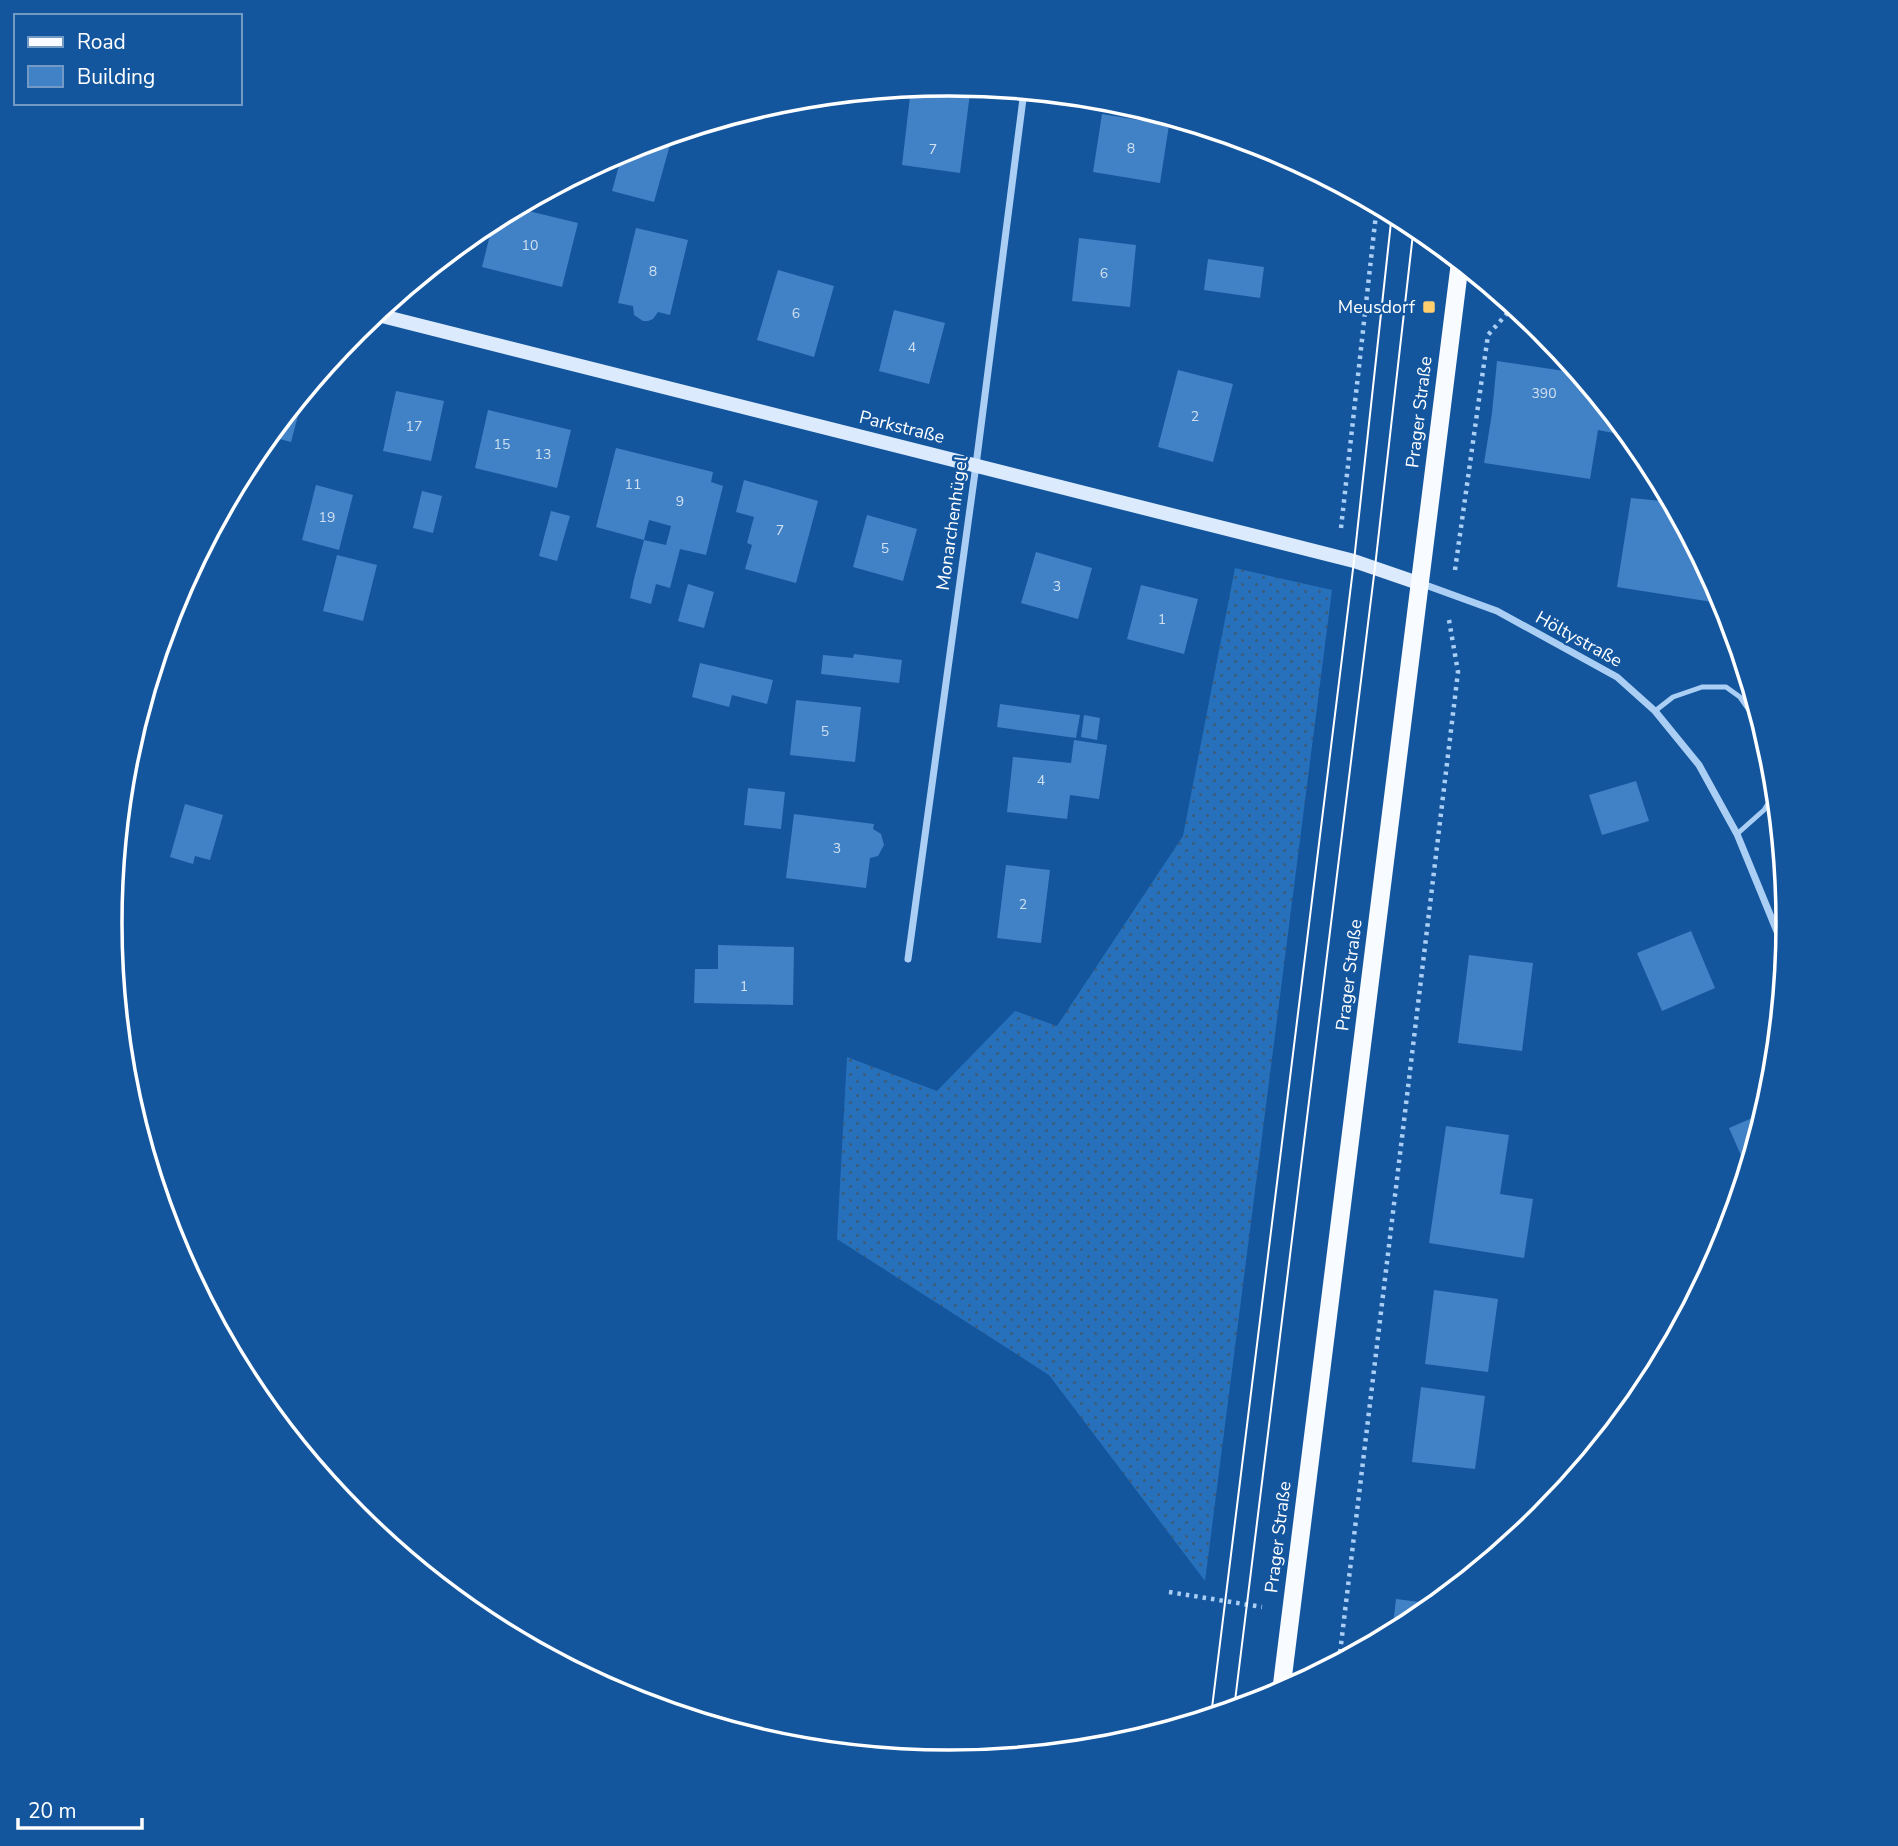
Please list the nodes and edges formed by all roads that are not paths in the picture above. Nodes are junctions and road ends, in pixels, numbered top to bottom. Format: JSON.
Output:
{"nodes":[{"id":1,"x":1023,"y":100,"type":"edge"},
{"id":2,"x":1459,"y":272,"type":"edge"},
{"id":3,"x":387,"y":317,"type":"edge"},
{"id":4,"x":976,"y":465,"type":"junction"},
{"id":5,"x":1419,"y":583,"type":"junction"},
{"id":6,"x":1748,"y":708,"type":"edge"},
{"id":7,"x":1655,"y":711,"type":"junction"},
{"id":8,"x":1767,"y":805,"type":"edge"},
{"id":9,"x":1737,"y":834,"type":"junction"},
{"id":10,"x":1776,"y":929,"type":"edge"},
{"id":11,"x":908,"y":959,"type":"dead end"},
{"id":12,"x":1282,"y":1679,"type":"edge"}],
"edges":[{"from":1,"to":4,"type":"street","name":"Monarchenhügel"},
{"from":2,"to":5,"type":"main road","name":"Prager Straße"},
{"from":3,"to":4,"type":"street","name":"Parkstraße"},
{"from":4,"to":5,"type":"street","name":"Parkstraße"},
{"from":4,"to":11,"type":"street","name":"Monarchenhügel"},
{"from":5,"to":7,"type":"street","name":"Höltystraße"},
{"from":5,"to":12,"type":"main road","name":"Prager Straße"},
{"from":6,"to":7,"type":"lane"},
{"from":7,"to":9,"type":"street","name":"Höltystraße"},
{"from":8,"to":9,"type":"lane"},
{"from":9,"to":10,"type":"street","name":"Höltystraße"}]}
